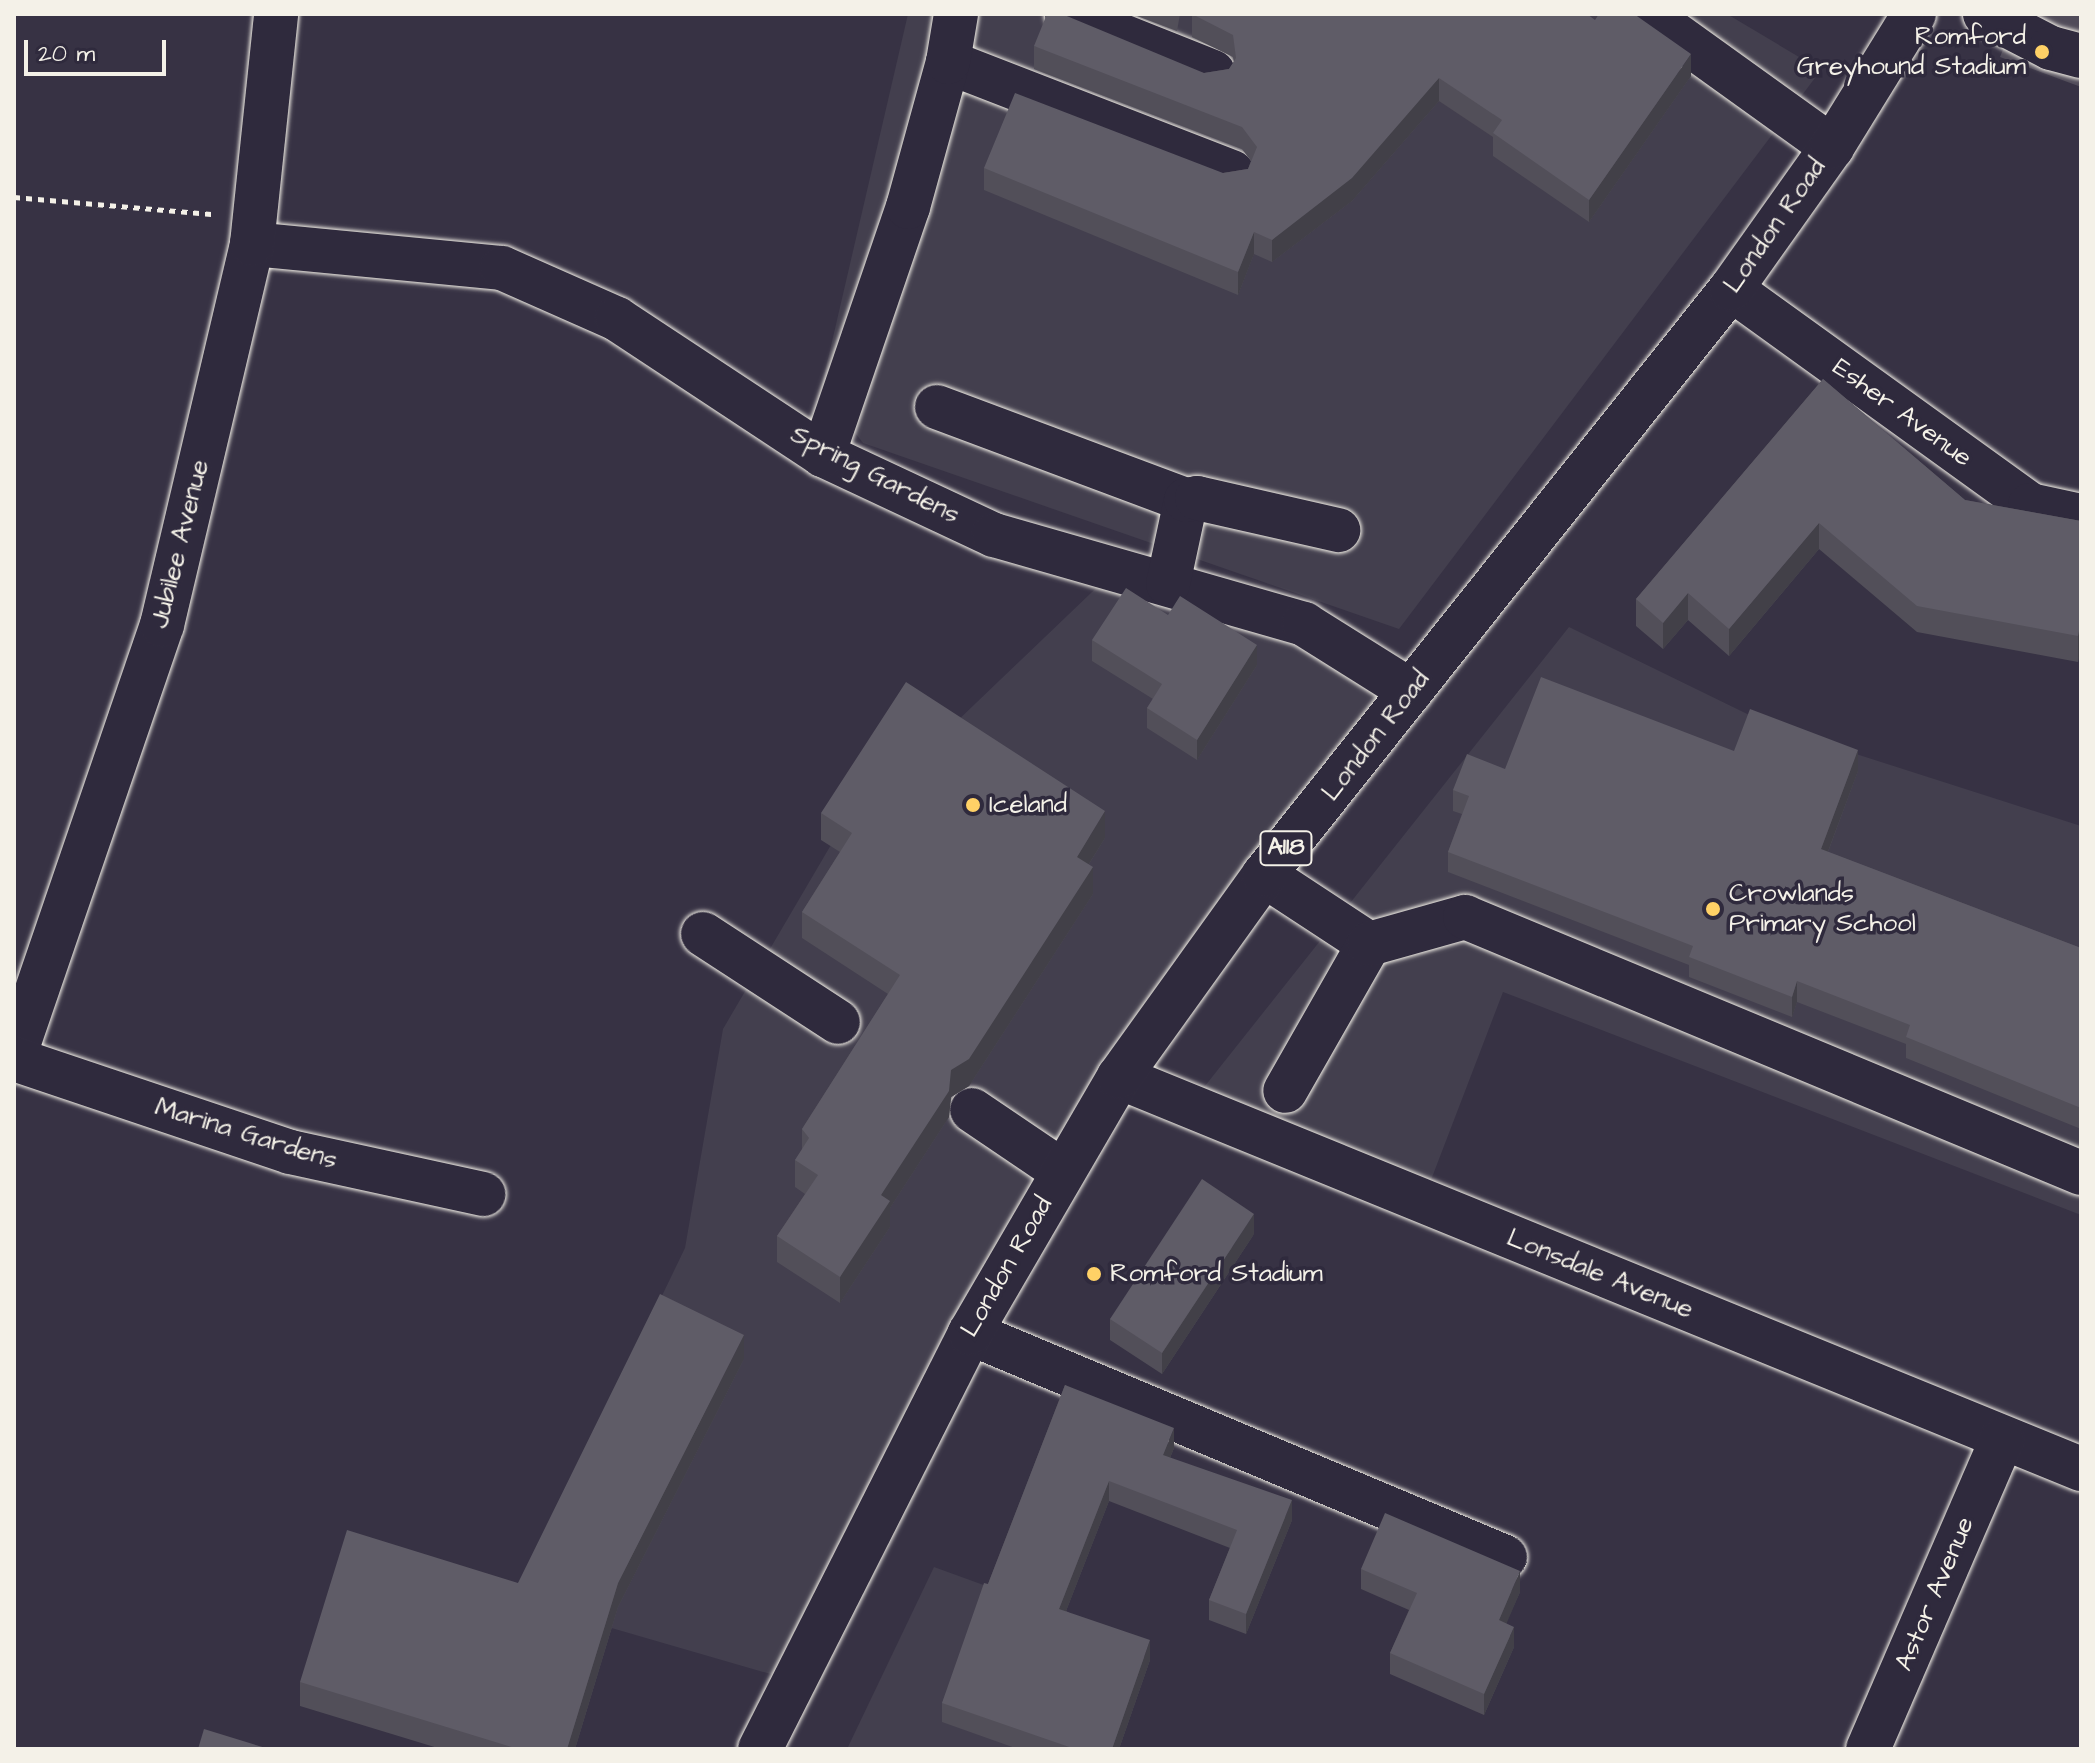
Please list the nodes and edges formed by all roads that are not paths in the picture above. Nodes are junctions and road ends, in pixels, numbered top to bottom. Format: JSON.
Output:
{"nodes":[{"id":1,"x":276,"y":14,"type":"edge"},
{"id":2,"x":956,"y":14,"type":"edge"},
{"id":3,"x":1067,"y":14,"type":"edge"},
{"id":4,"x":1647,"y":14,"type":"edge"},
{"id":5,"x":1914,"y":14,"type":"edge"},
{"id":6,"x":1985,"y":14,"type":"edge"},
{"id":7,"x":2081,"y":56,"type":"edge"},
{"id":8,"x":948,"y":62,"type":"junction"},
{"id":9,"x":1213,"y":72,"type":"edge"},
{"id":10,"x":1832,"y":147,"type":"junction"},
{"id":11,"x":1232,"y":172,"type":"edge"},
{"id":12,"x":254,"y":230,"type":"junction"},
{"id":13,"x":1731,"y":289,"type":"junction"},
{"id":14,"x":937,"y":407,"type":"dead end"},
{"id":15,"x":823,"y":455,"type":"junction"},
{"id":16,"x":1186,"y":500,"type":"junction"},
{"id":17,"x":2081,"y":516,"type":"edge"},
{"id":18,"x":1338,"y":530,"type":"dead end"},
{"id":19,"x":1168,"y":584,"type":"junction"},
{"id":20,"x":1411,"y":691,"type":"junction"},
{"id":21,"x":1264,"y":875,"type":"junction"},
{"id":22,"x":703,"y":934,"type":"dead end"},
{"id":23,"x":1369,"y":944,"type":"junction"},
{"id":24,"x":838,"y":1022,"type":"dead end"},
{"id":25,"x":14,"y":1058,"type":"edge"},
{"id":26,"x":1119,"y":1077,"type":"junction"},
{"id":27,"x":1285,"y":1091,"type":"dead end"},
{"id":28,"x":972,"y":1110,"type":"dead end"},
{"id":29,"x":1062,"y":1171,"type":"junction"},
{"id":30,"x":2081,"y":1173,"type":"edge"},
{"id":31,"x":483,"y":1194,"type":"dead end"},
{"id":32,"x":970,"y":1333,"type":"junction"},
{"id":33,"x":2002,"y":1440,"type":"junction"},
{"id":34,"x":2081,"y":1469,"type":"edge"},
{"id":35,"x":1505,"y":1557,"type":"dead end"},
{"id":36,"x":762,"y":1748,"type":"edge"},
{"id":37,"x":1868,"y":1749,"type":"edge"}],
"edges":[{"from":1,"to":12,"type":"street","name":"Jubilee Avenue"},
{"from":2,"to":8,"type":"street"},
{"from":3,"to":9,"type":"street"},
{"from":4,"to":10,"type":"street"},
{"from":5,"to":10,"type":"street","name":"London Road","number":"A118"},
{"from":6,"to":7,"type":"street"},
{"from":8,"to":11,"type":"street"},
{"from":8,"to":15,"type":"street"},
{"from":10,"to":13,"type":"street","name":"London Road","number":"A118"},
{"from":12,"to":15,"type":"street","name":"Spring Gardens"},
{"from":12,"to":25,"type":"street","name":"Jubilee Avenue"},
{"from":13,"to":17,"type":"street","name":"Esher Avenue"},
{"from":13,"to":20,"type":"street","name":"London Road","number":"A118"},
{"from":14,"to":16,"type":"street"},
{"from":15,"to":19,"type":"street","name":"Spring Gardens"},
{"from":16,"to":18,"type":"street"},
{"from":16,"to":19,"type":"street"},
{"from":19,"to":20,"type":"street","name":"Spring Gardens"},
{"from":20,"to":21,"type":"street","name":"London Road","number":"A118"},
{"from":21,"to":23,"type":"street"},
{"from":21,"to":26,"type":"street","name":"London Road","number":"A118"},
{"from":22,"to":24,"type":"street"},
{"from":23,"to":27,"type":"street"},
{"from":23,"to":30,"type":"street"},
{"from":25,"to":31,"type":"street","name":"Marina Gardens"},
{"from":26,"to":29,"type":"street","name":"London Road","number":"A118"},
{"from":26,"to":33,"type":"street","name":"Lonsdale Avenue"},
{"from":28,"to":29,"type":"street"},
{"from":29,"to":32,"type":"street","name":"London Road","number":"A118"},
{"from":32,"to":35,"type":"street"},
{"from":32,"to":36,"type":"street","name":"London Road","number":"A118"},
{"from":33,"to":34,"type":"street","name":"Lonsdale Avenue"},
{"from":33,"to":37,"type":"street","name":"Astor Avenue"}]}
